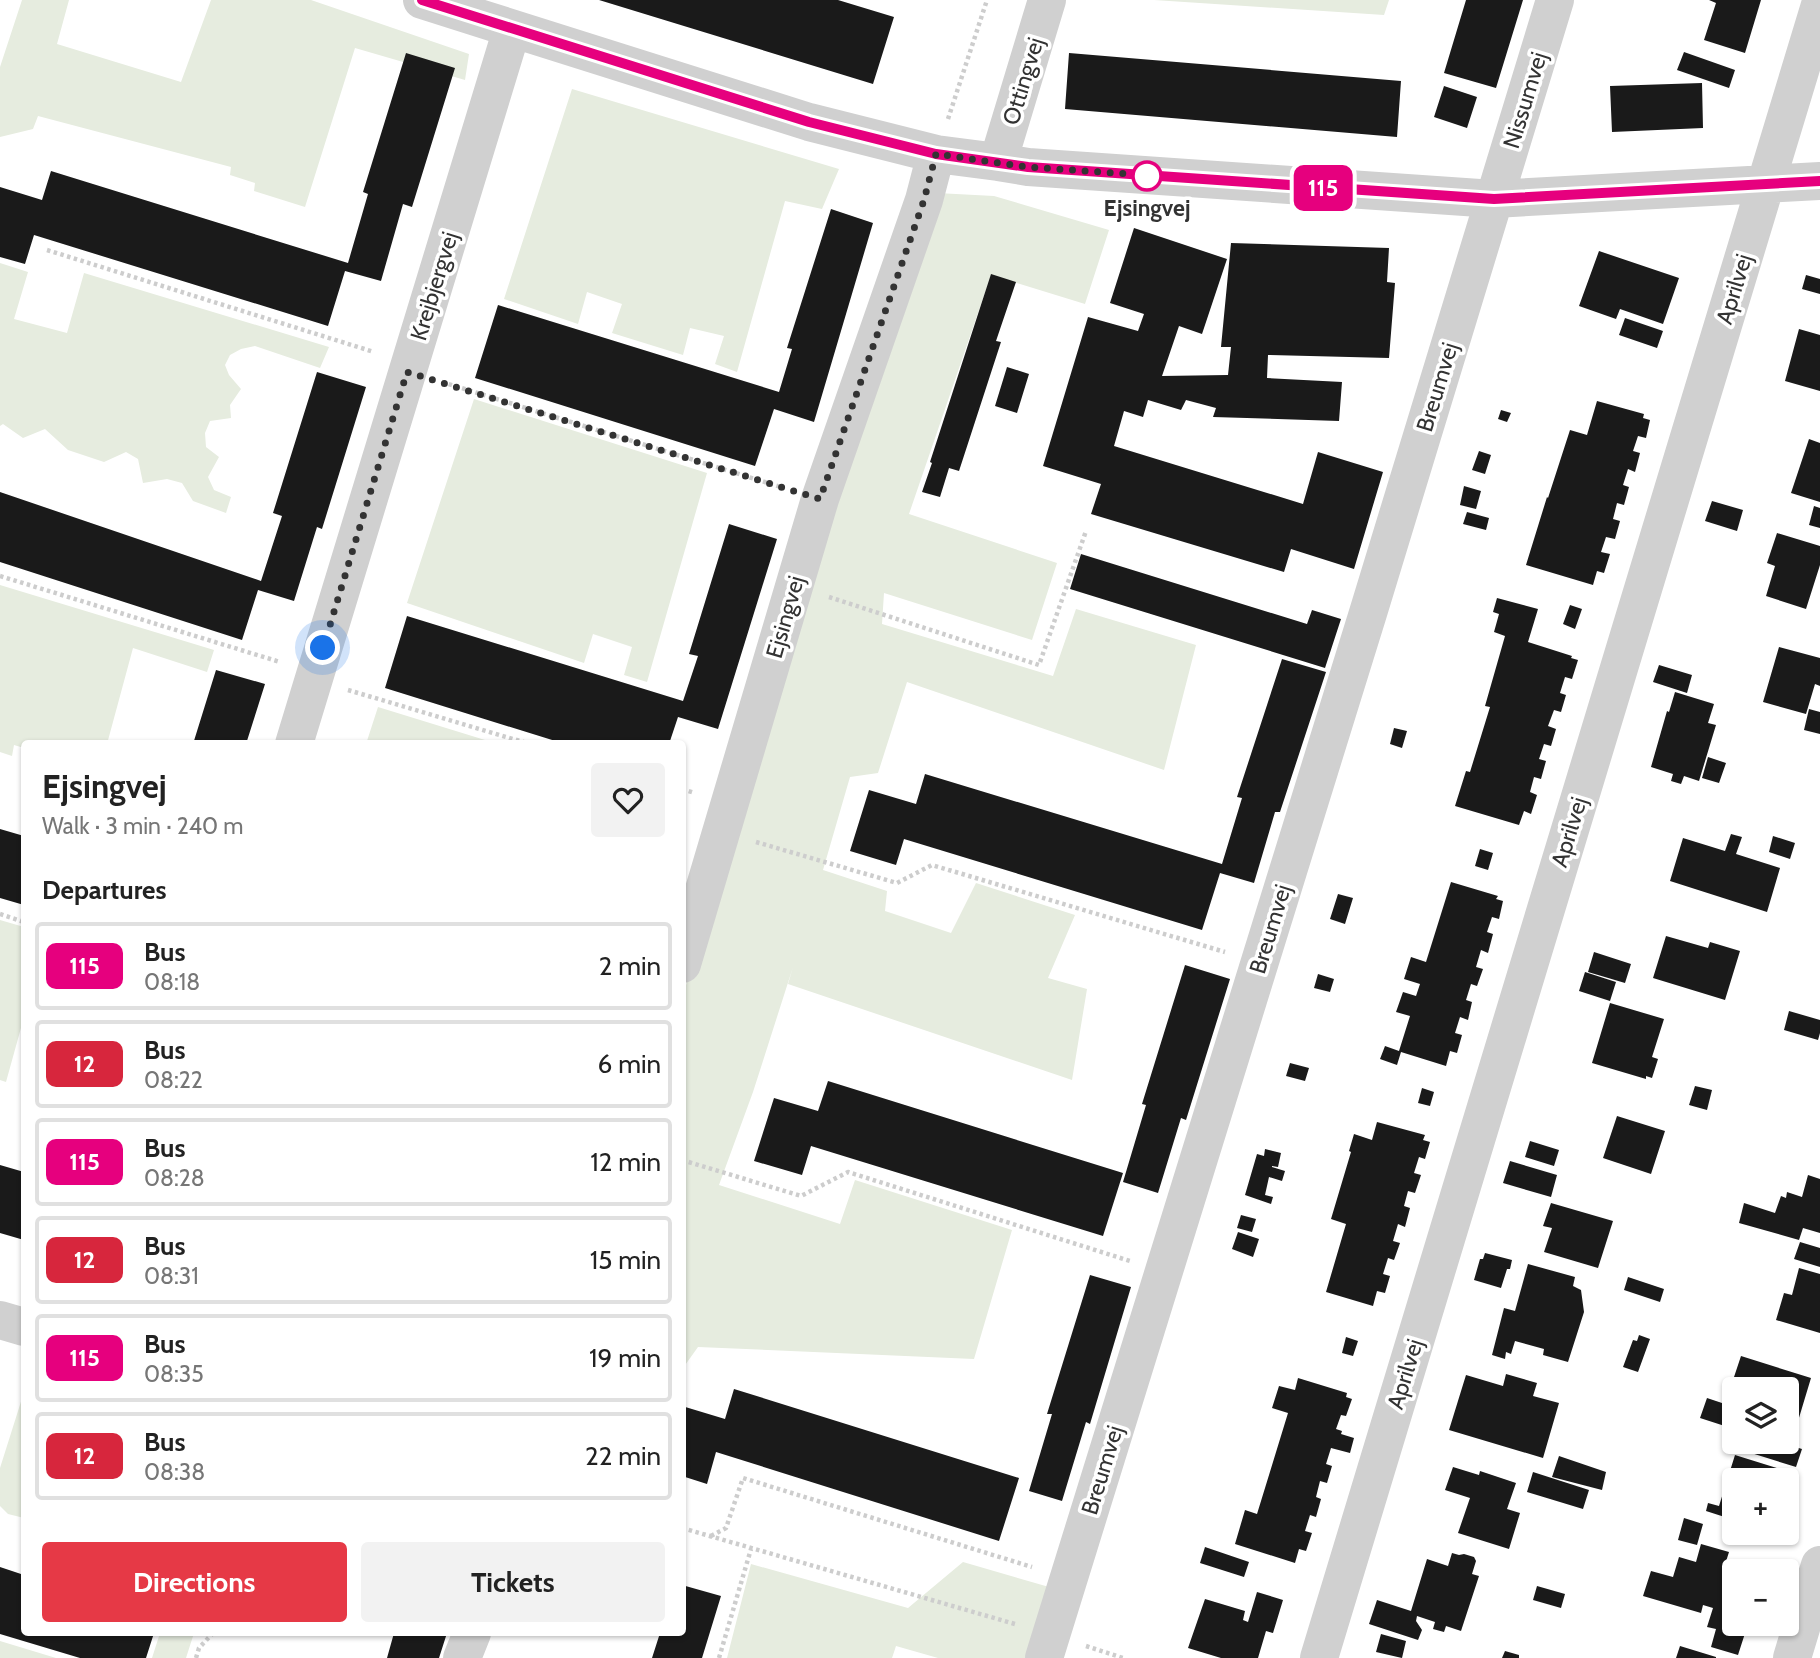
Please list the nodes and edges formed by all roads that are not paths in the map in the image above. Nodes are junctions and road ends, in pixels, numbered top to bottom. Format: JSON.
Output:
{"nodes":[{"id":1,"x":422,"y":0,"type":"edge"},
{"id":2,"x":1047,"y":0,"type":"edge"},
{"id":3,"x":1555,"y":0,"type":"edge"},
{"id":4,"x":1820,"y":5,"type":"edge"},
{"id":5,"x":466,"y":7,"type":"edge"},
{"id":6,"x":512,"y":29,"type":"junction"},
{"id":7,"x":936,"y":154,"type":"junction"},
{"id":8,"x":998,"y":162,"type":"junction"},
{"id":9,"x":1820,"y":181,"type":"edge"},
{"id":10,"x":1765,"y":184,"type":"junction"},
{"id":11,"x":1494,"y":199,"type":"junction"},
{"id":12,"x":295,"y":740,"type":"edge"},
{"id":13,"x":686,"y":951,"type":"edge"},
{"id":14,"x":0,"y":1320,"type":"edge"},
{"id":15,"x":21,"y":1326,"type":"edge"},
{"id":16,"x":1820,"y":1565,"type":"edge"},
{"id":17,"x":471,"y":1636,"type":"edge"},
{"id":18,"x":1047,"y":1646,"type":"edge"},
{"id":19,"x":462,"y":1658,"type":"edge"},
{"id":20,"x":1319,"y":1658,"type":"edge"},
{"id":21,"x":1792,"y":1658,"type":"edge"}],
"edges":[{"from":1,"to":5,"type":"street"},
{"from":2,"to":8,"type":"street","name":"Ottingvej"},
{"from":3,"to":11,"type":"street","name":"Nissumvej"},
{"from":4,"to":10,"type":"street","name":"Aprilvej"},
{"from":5,"to":6,"type":"street"},
{"from":6,"to":7,"type":"street"},
{"from":6,"to":12,"type":"street","name":"Krejbjergvej"},
{"from":7,"to":8,"type":"street"},
{"from":7,"to":13,"type":"street","name":"Ejsingvej"},
{"from":8,"to":11,"type":"street"},
{"from":9,"to":10,"type":"street"},
{"from":10,"to":11,"type":"street"},
{"from":10,"to":20,"type":"street","name":"Aprilvej"},
{"from":11,"to":18,"type":"street","name":"Breumvej"},
{"from":14,"to":15,"type":"street"},
{"from":16,"to":21,"type":"street"},
{"from":17,"to":19,"type":"street"}]}
